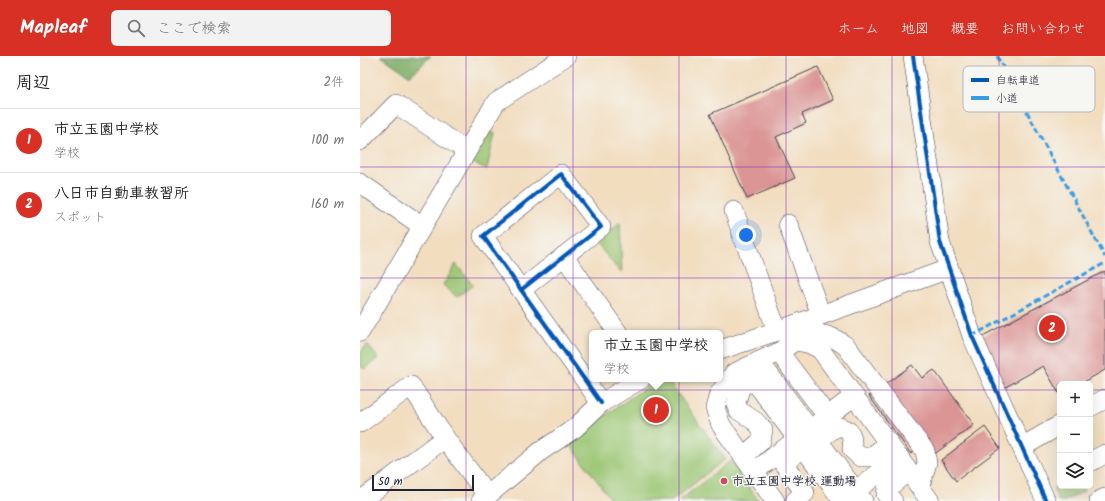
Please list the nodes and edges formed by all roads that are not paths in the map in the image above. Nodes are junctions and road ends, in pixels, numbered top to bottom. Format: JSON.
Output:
{"nodes":[{"id":1,"x":566,"y":56,"type":"edge"},
{"id":2,"x":913,"y":56,"type":"edge"},
{"id":3,"x":360,"y":141,"type":"edge"},
{"id":4,"x":467,"y":152,"type":"junction"},
{"id":5,"x":362,"y":190,"type":"edge"},
{"id":6,"x":734,"y":211,"type":"dead end"},
{"id":7,"x":788,"y":224,"type":"dead end"},
{"id":8,"x":422,"y":226,"type":"junction"},
{"id":9,"x":564,"y":256,"type":"junction"},
{"id":10,"x":948,"y":268,"type":"junction"},
{"id":11,"x":521,"y":290,"type":"junction"},
{"id":12,"x":821,"y":315,"type":"junction"},
{"id":13,"x":616,"y":330,"type":"edge"},
{"id":14,"x":360,"y":332,"type":"edge"},
{"id":15,"x":777,"y":332,"type":"junction"},
{"id":16,"x":795,"y":340,"type":"junction"},
{"id":17,"x":723,"y":349,"type":"edge"},
{"id":18,"x":779,"y":352,"type":"junction"},
{"id":19,"x":752,"y":364,"type":"junction"},
{"id":20,"x":636,"y":382,"type":"edge"},
{"id":21,"x":756,"y":382,"type":"junction"},
{"id":22,"x":853,"y":396,"type":"junction"},
{"id":23,"x":1105,"y":399,"type":"edge"},
{"id":24,"x":601,"y":403,"type":"junction"},
{"id":25,"x":1093,"y":405,"type":"edge"},
{"id":26,"x":827,"y":416,"type":"junction"},
{"id":27,"x":360,"y":424,"type":"edge"},
{"id":28,"x":1057,"y":429,"type":"edge"},
{"id":29,"x":445,"y":438,"type":"junction"},
{"id":30,"x":808,"y":438,"type":"junction"},
{"id":31,"x":1022,"y":447,"type":"junction"},
{"id":32,"x":1105,"y":454,"type":"edge"},
{"id":33,"x":744,"y":456,"type":"junction"},
{"id":34,"x":1093,"y":460,"type":"edge"},
{"id":35,"x":904,"y":465,"type":"junction"},
{"id":36,"x":755,"y":471,"type":"junction"},
{"id":37,"x":484,"y":498,"type":"edge"},
{"id":38,"x":1105,"y":498,"type":"edge"},
{"id":39,"x":849,"y":499,"type":"edge"},
{"id":40,"x":360,"y":501,"type":"edge"},
{"id":41,"x":775,"y":501,"type":"edge"},
{"id":42,"x":795,"y":501,"type":"edge"},
{"id":43,"x":893,"y":501,"type":"edge"},
{"id":44,"x":930,"y":501,"type":"edge"},
{"id":45,"x":1046,"y":501,"type":"edge"},
{"id":46,"x":1099,"y":501,"type":"edge"}],
"edges":[{"from":1,"to":4,"type":"street"},
{"from":2,"to":10,"type":"street"},
{"from":3,"to":4,"type":"street"},
{"from":4,"to":8,"type":"street"},
{"from":5,"to":8,"type":"street"},
{"from":6,"to":15,"type":"street"},
{"from":7,"to":12,"type":"street"},
{"from":8,"to":14,"type":"street"},
{"from":9,"to":11,"type":"street"},
{"from":9,"to":11,"type":"street"},
{"from":9,"to":13,"type":"street"},
{"from":10,"to":12,"type":"street"},
{"from":10,"to":31,"type":"street"},
{"from":11,"to":24,"type":"street"},
{"from":12,"to":15,"type":"street"},
{"from":15,"to":17,"type":"street"},
{"from":16,"to":18,"type":"street"},
{"from":16,"to":22,"type":"street"},
{"from":16,"to":35,"type":"street"},
{"from":18,"to":19,"type":"street"},
{"from":18,"to":26,"type":"street"},
{"from":19,"to":21,"type":"street"},
{"from":19,"to":30,"type":"street"},
{"from":19,"to":33,"type":"street"},
{"from":20,"to":24,"type":"street"},
{"from":21,"to":30,"type":"street"},
{"from":21,"to":33,"type":"street"},
{"from":22,"to":26,"type":"street"},
{"from":22,"to":35,"type":"street"},
{"from":23,"to":25,"type":"street"},
{"from":24,"to":37,"type":"street"},
{"from":26,"to":30,"type":"street"},
{"from":27,"to":29,"type":"street"},
{"from":28,"to":31,"type":"street"},
{"from":29,"to":37,"type":"street"},
{"from":29,"to":40,"type":"street"},
{"from":30,"to":35,"type":"street"},
{"from":30,"to":36,"type":"street"},
{"from":30,"to":39,"type":"street"},
{"from":30,"to":42,"type":"street"},
{"from":31,"to":45,"type":"street"},
{"from":32,"to":34,"type":"street"},
{"from":33,"to":36,"type":"street"},
{"from":35,"to":39,"type":"street"},
{"from":35,"to":43,"type":"street"},
{"from":35,"to":44,"type":"street"},
{"from":36,"to":41,"type":"street"},
{"from":38,"to":46,"type":"street"}]}
